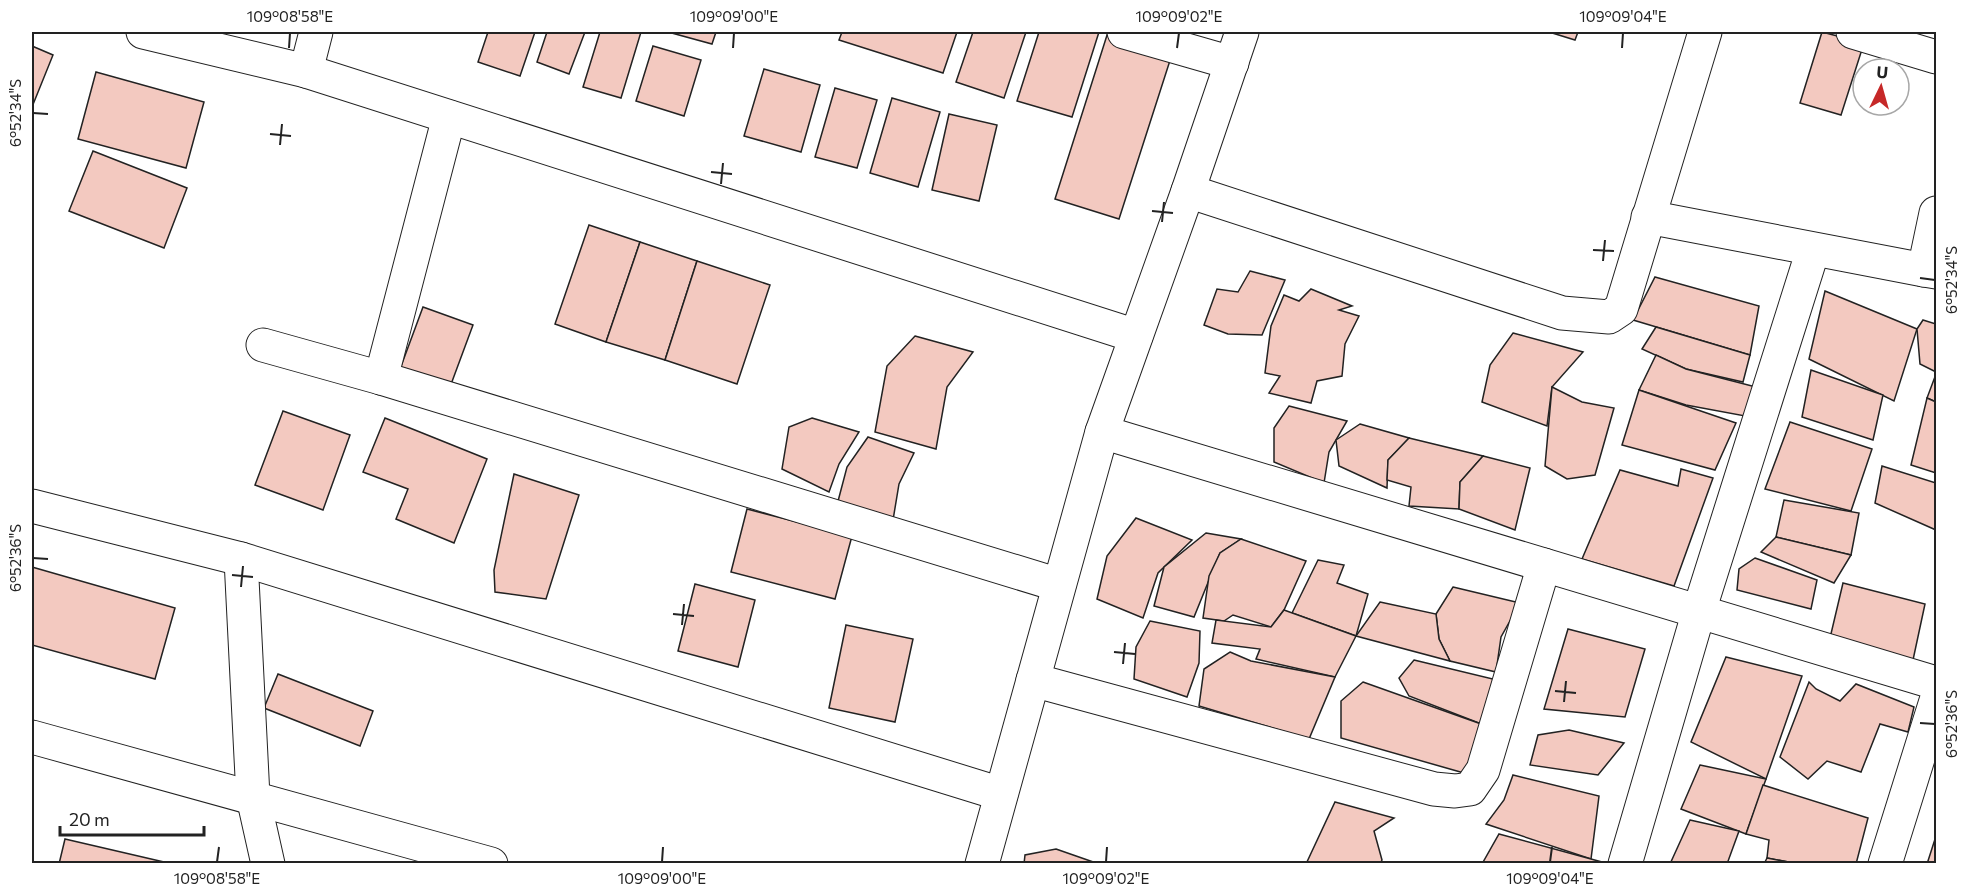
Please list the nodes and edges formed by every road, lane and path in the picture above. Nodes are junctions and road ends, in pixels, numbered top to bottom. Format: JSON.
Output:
{"nodes":[{"id":1,"x":142,"y":32,"type":"edge"},
{"id":2,"x":316,"y":32,"type":"edge"},
{"id":3,"x":1124,"y":32,"type":"edge"},
{"id":4,"x":1242,"y":32,"type":"edge"},
{"id":5,"x":1705,"y":32,"type":"edge"},
{"id":6,"x":1853,"y":32,"type":"edge"},
{"id":7,"x":1936,"y":57,"type":"edge"},
{"id":8,"x":1232,"y":63,"type":"junction"},
{"id":9,"x":306,"y":70,"type":"junction"},
{"id":10,"x":449,"y":117,"type":"junction"},
{"id":11,"x":1188,"y":191,"type":"junction"},
{"id":12,"x":1936,"y":213,"type":"edge"},
{"id":13,"x":1648,"y":217,"type":"junction"},
{"id":14,"x":1813,"y":250,"type":"junction"},
{"id":15,"x":1930,"y":271,"type":"edge"},
{"id":16,"x":1136,"y":336,"type":"junction"},
{"id":17,"x":263,"y":345,"type":"dead end"},
{"id":18,"x":381,"y":378,"type":"junction"},
{"id":19,"x":1102,"y":432,"type":"junction"},
{"id":20,"x":32,"y":506,"type":"edge"},
{"id":21,"x":241,"y":560,"type":"junction"},
{"id":22,"x":1544,"y":565,"type":"junction"},
{"id":23,"x":1059,"y":585,"type":"junction"},
{"id":24,"x":1699,"y":611,"type":"junction"},
{"id":25,"x":1033,"y":680,"type":"junction"},
{"id":26,"x":1936,"y":683,"type":"edge"},
{"id":27,"x":1936,"y":701,"type":"edge"},
{"id":28,"x":32,"y":737,"type":"edge"},
{"id":29,"x":1001,"y":794,"type":"junction"},
{"id":30,"x":253,"y":797,"type":"junction"},
{"id":31,"x":268,"y":864,"type":"edge"},
{"id":32,"x":491,"y":864,"type":"edge"},
{"id":33,"x":982,"y":864,"type":"edge"},
{"id":34,"x":1625,"y":864,"type":"edge"},
{"id":35,"x":1885,"y":864,"type":"edge"}],
"edges":[{"from":1,"to":9,"type":"street"},
{"from":2,"to":9,"type":"street"},
{"from":3,"to":8,"type":"street"},
{"from":4,"to":8,"type":"street"},
{"from":5,"to":13,"type":"street"},
{"from":6,"to":7,"type":"street"},
{"from":8,"to":11,"type":"street"},
{"from":9,"to":10,"type":"street"},
{"from":10,"to":16,"type":"street"},
{"from":10,"to":18,"type":"street"},
{"from":11,"to":13,"type":"street"},
{"from":11,"to":16,"type":"street"},
{"from":12,"to":15,"type":"street"},
{"from":13,"to":14,"type":"street"},
{"from":14,"to":15,"type":"street"},
{"from":14,"to":24,"type":"street"},
{"from":16,"to":19,"type":"street"},
{"from":17,"to":18,"type":"street"},
{"from":18,"to":23,"type":"street"},
{"from":19,"to":22,"type":"street"},
{"from":19,"to":23,"type":"street"},
{"from":20,"to":21,"type":"street"},
{"from":21,"to":29,"type":"street"},
{"from":21,"to":30,"type":"street"},
{"from":22,"to":24,"type":"street"},
{"from":22,"to":25,"type":"street"},
{"from":23,"to":25,"type":"street"},
{"from":24,"to":26,"type":"street"},
{"from":24,"to":34,"type":"street"},
{"from":25,"to":29,"type":"street"},
{"from":27,"to":35,"type":"street"},
{"from":28,"to":30,"type":"street"},
{"from":29,"to":33,"type":"street"},
{"from":30,"to":31,"type":"street"},
{"from":30,"to":32,"type":"street"}]}
